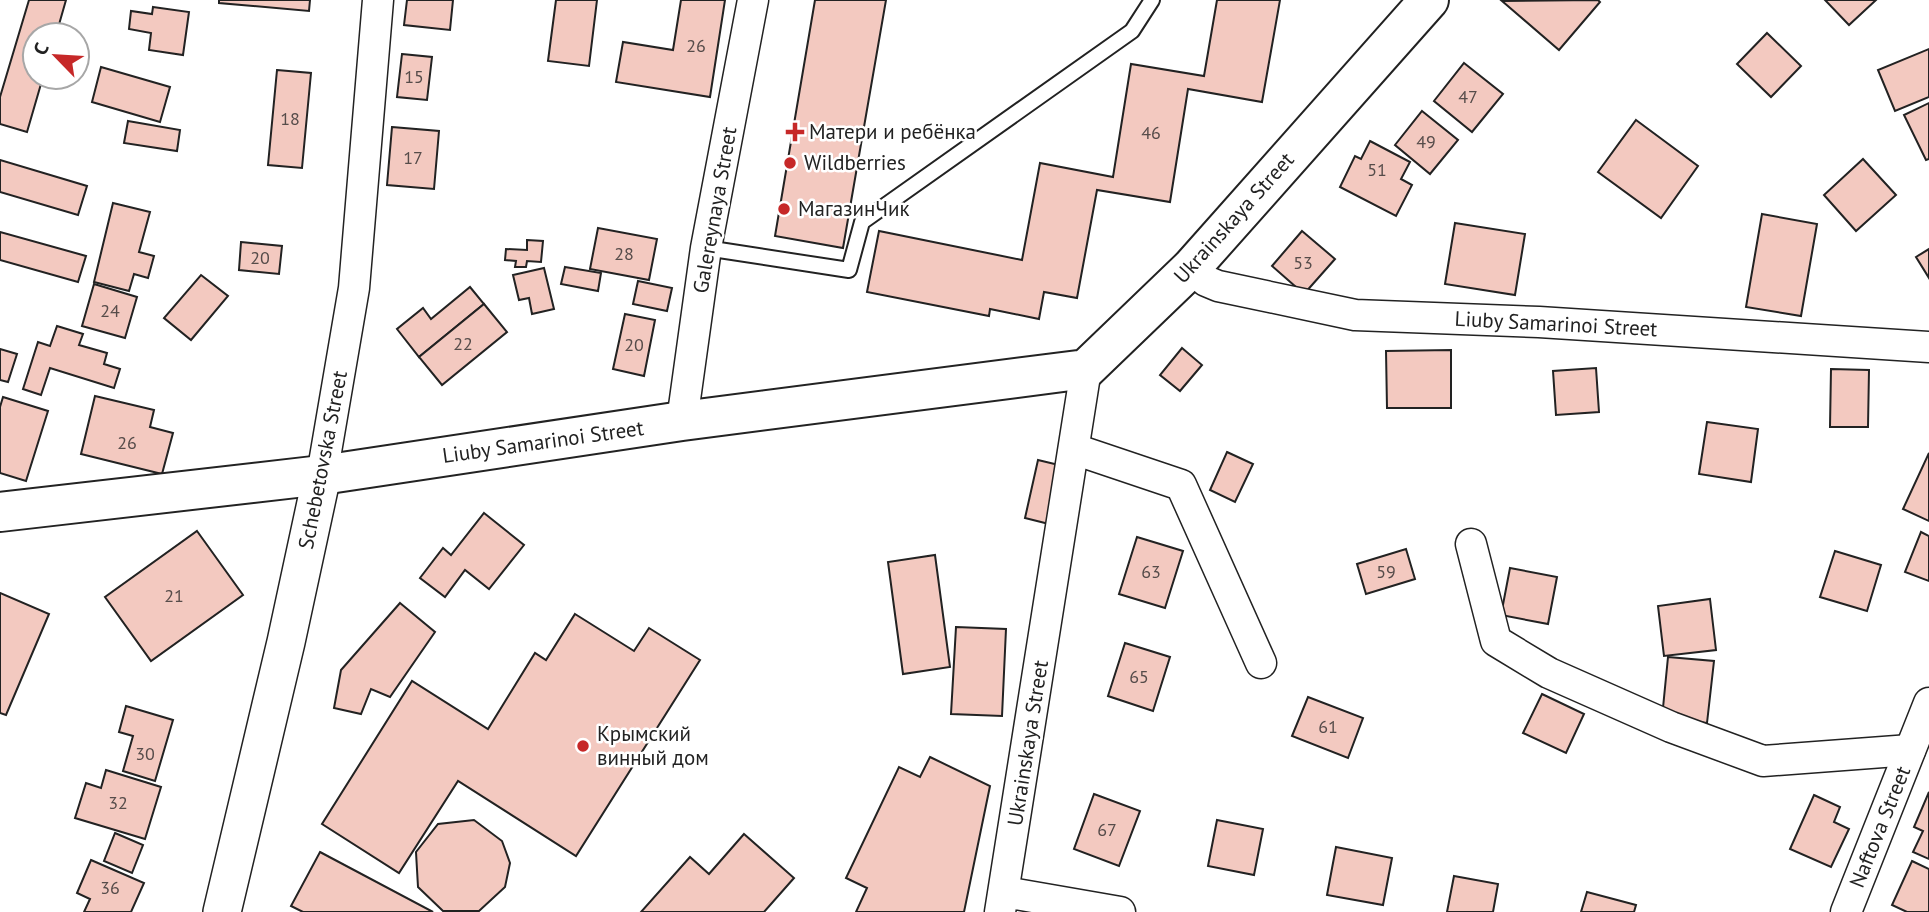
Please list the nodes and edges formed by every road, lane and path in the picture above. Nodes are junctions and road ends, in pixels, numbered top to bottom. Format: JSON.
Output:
{"nodes":[{"id":1,"x":378,"y":0,"type":"edge"},
{"id":2,"x":753,"y":0,"type":"edge"},
{"id":3,"x":1152,"y":0,"type":"edge"},
{"id":4,"x":1429,"y":0,"type":"edge"},
{"id":5,"x":706,"y":248,"type":"junction"},
{"id":6,"x":1191,"y":268,"type":"junction"},
{"id":7,"x":1929,"y":347,"type":"edge"},
{"id":8,"x":1086,"y":369,"type":"junction"},
{"id":9,"x":682,"y":421,"type":"junction"},
{"id":10,"x":1074,"y":449,"type":"junction"},
{"id":11,"x":322,"y":475,"type":"junction"},
{"id":12,"x":0,"y":512,"type":"edge"},
{"id":13,"x":1471,"y":544,"type":"dead end"},
{"id":14,"x":1261,"y":663,"type":"dead end"},
{"id":15,"x":1929,"y":703,"type":"edge"},
{"id":16,"x":1910,"y":750,"type":"junction"},
{"id":17,"x":1002,"y":902,"type":"edge"},
{"id":18,"x":222,"y":912,"type":"edge"},
{"id":19,"x":1120,"y":912,"type":"edge"},
{"id":20,"x":1846,"y":912,"type":"edge"}],
"edges":[{"from":1,"to":11,"type":"street","name":"Schebetovska Street"},
{"from":2,"to":5,"type":"street","name":"Galereynaya Street"},
{"from":3,"to":5,"type":"lane"},
{"from":4,"to":6,"type":"main road","name":"Ukrainskaya Street"},
{"from":5,"to":9,"type":"street","name":"Galereynaya Street"},
{"from":6,"to":7,"type":"street","name":"Liuby Samarinoi Street"},
{"from":6,"to":8,"type":"main road","name":"Ukrainskaya Street"},
{"from":8,"to":9,"type":"main road","name":"Liuby Samarinoi Street"},
{"from":8,"to":10,"type":"street","name":"Ukrainskaya Street"},
{"from":9,"to":11,"type":"main road","name":"Liuby Samarinoi Street"},
{"from":10,"to":14,"type":"street"},
{"from":10,"to":17,"type":"street","name":"Ukrainskaya Street"},
{"from":11,"to":12,"type":"main road","name":"Liuby Samarinoi Street"},
{"from":11,"to":18,"type":"street","name":"Schebetovska Street"},
{"from":13,"to":16,"type":"street"},
{"from":15,"to":16,"type":"street","name":"Naftova Street"},
{"from":16,"to":20,"type":"street","name":"Naftova Street"},
{"from":17,"to":19,"type":"street"}]}
